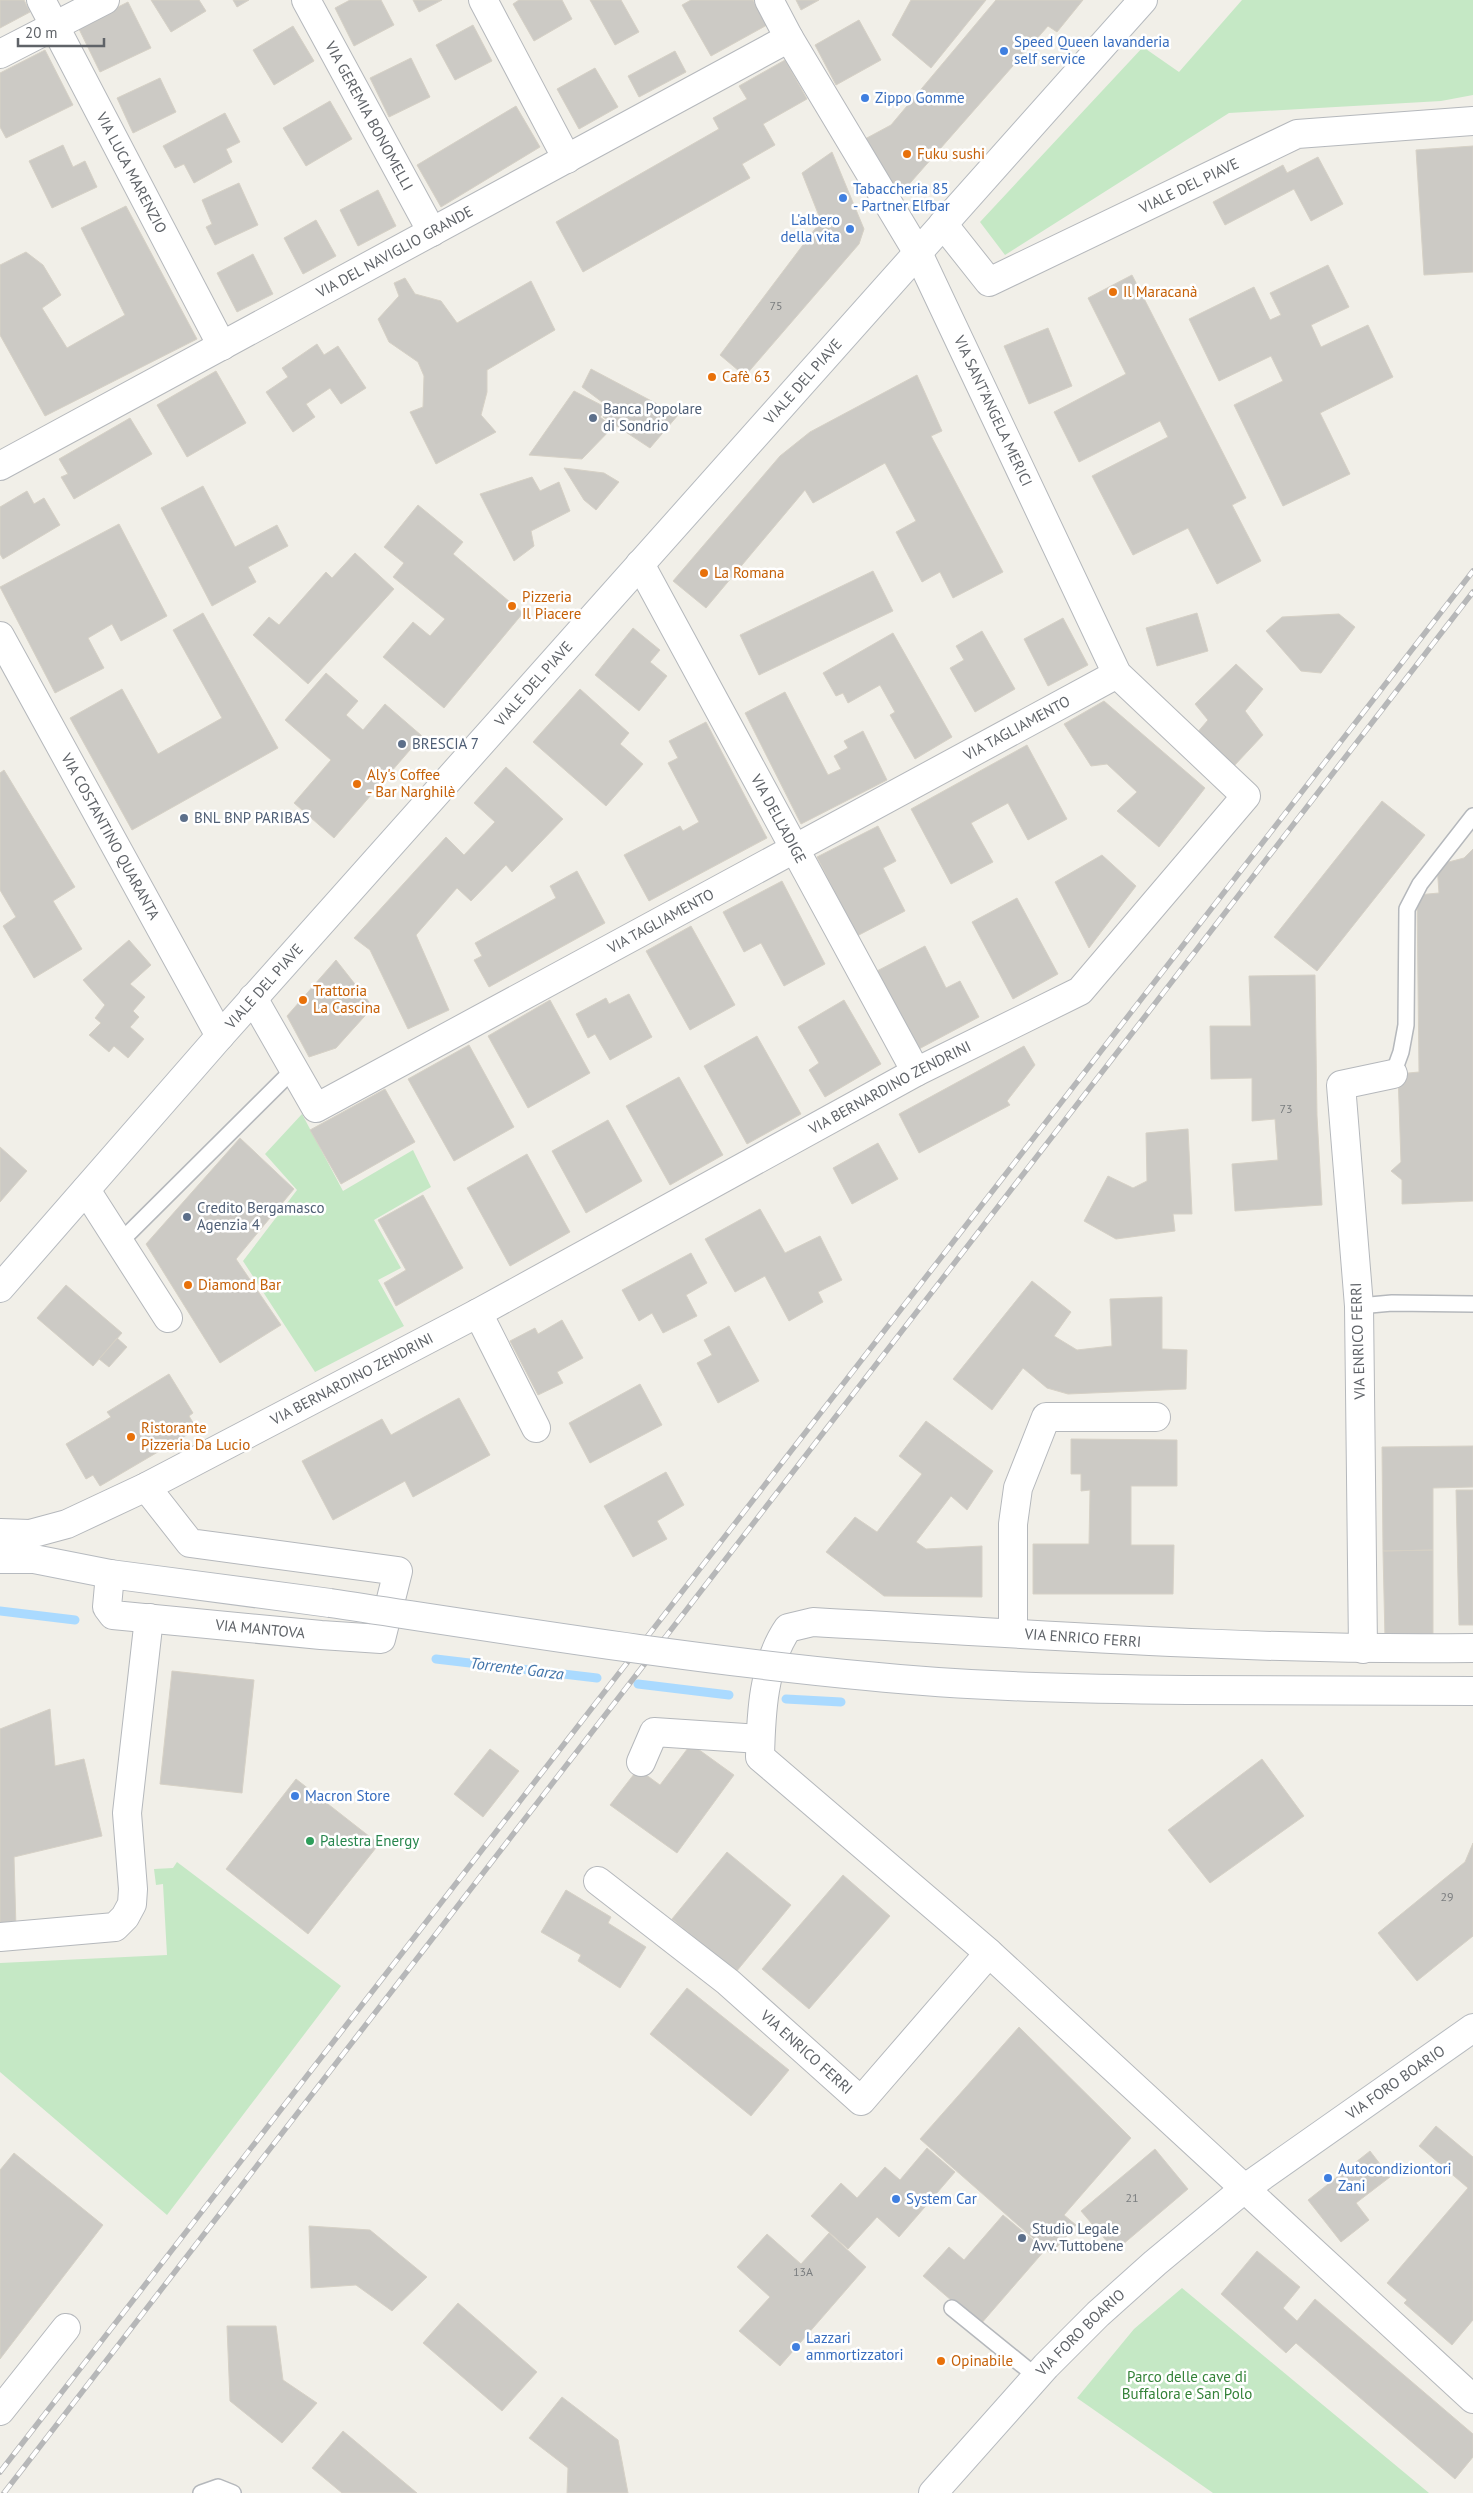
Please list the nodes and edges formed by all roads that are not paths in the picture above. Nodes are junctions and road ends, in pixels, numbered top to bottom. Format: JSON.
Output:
{"nodes":[{"id":1,"x":41,"y":0,"type":"edge"},
{"id":2,"x":105,"y":0,"type":"edge"},
{"id":3,"x":306,"y":0,"type":"edge"},
{"id":4,"x":483,"y":0,"type":"edge"},
{"id":5,"x":769,"y":0,"type":"edge"},
{"id":6,"x":1143,"y":0,"type":"edge"},
{"id":7,"x":55,"y":26,"type":"junction"},
{"id":8,"x":789,"y":38,"type":"junction"},
{"id":9,"x":0,"y":54,"type":"edge"},
{"id":10,"x":1473,"y":121,"type":"edge"},
{"id":11,"x":567,"y":159,"type":"junction"},
{"id":12,"x":943,"y":224,"type":"junction"},
{"id":13,"x":432,"y":232,"type":"junction"},
{"id":14,"x":918,"y":253,"type":"junction"},
{"id":15,"x":222,"y":346,"type":"junction"},
{"id":16,"x":0,"y":466,"type":"edge"},
{"id":17,"x":640,"y":564,"type":"junction"},
{"id":18,"x":0,"y":636,"type":"edge"},
{"id":19,"x":1116,"y":674,"type":"junction"},
{"id":20,"x":1246,"y":796,"type":"joint"},
{"id":21,"x":1473,"y":816,"type":"edge"},
{"id":22,"x":795,"y":848,"type":"junction"},
{"id":23,"x":253,"y":998,"type":"junction"},
{"id":24,"x":220,"y":1036,"type":"junction"},
{"id":25,"x":294,"y":1069,"type":"junction"},
{"id":26,"x":916,"y":1072,"type":"junction"},
{"id":27,"x":1393,"y":1074,"type":"joint"},
{"id":28,"x":86,"y":1190,"type":"junction"},
{"id":29,"x":118,"y":1242,"type":"junction"},
{"id":30,"x":0,"y":1288,"type":"edge"},
{"id":31,"x":1473,"y":1304,"type":"edge"},
{"id":32,"x":1359,"y":1306,"type":"junction"},
{"id":33,"x":478,"y":1313,"type":"junction"},
{"id":34,"x":168,"y":1318,"type":"dead end"},
{"id":35,"x":1156,"y":1417,"type":"dead end"},
{"id":36,"x":536,"y":1428,"type":"dead end"},
{"id":37,"x":146,"y":1487,"type":"junction"},
{"id":38,"x":0,"y":1532,"type":"edge"},
{"id":39,"x":0,"y":1540,"type":"edge"},
{"id":40,"x":0,"y":1559,"type":"edge"},
{"id":41,"x":34,"y":1559,"type":"junction"},
{"id":42,"x":110,"y":1574,"type":"junction"},
{"id":43,"x":149,"y":1618,"type":"junction"},
{"id":44,"x":1013,"y":1633,"type":"junction"},
{"id":45,"x":1473,"y":1648,"type":"edge"},
{"id":46,"x":1363,"y":1650,"type":"junction"},
{"id":47,"x":1473,"y":1691,"type":"edge"},
{"id":48,"x":761,"y":1729,"type":"junction"},
{"id":49,"x":641,"y":1762,"type":"dead end"},
{"id":50,"x":598,"y":1881,"type":"dead end"},
{"id":51,"x":0,"y":1936,"type":"edge"},
{"id":52,"x":989,"y":1953,"type":"junction"},
{"id":53,"x":1473,"y":2028,"type":"edge"},
{"id":54,"x":1244,"y":2189,"type":"junction"},
{"id":55,"x":952,"y":2308,"type":"dead end"},
{"id":56,"x":66,"y":2328,"type":"dead end"},
{"id":57,"x":1037,"y":2377,"type":"junction"},
{"id":58,"x":1473,"y":2399,"type":"edge"},
{"id":59,"x":0,"y":2411,"type":"edge"},
{"id":60,"x":201,"y":2493,"type":"edge"},
{"id":61,"x":233,"y":2493,"type":"edge"},
{"id":62,"x":933,"y":2493,"type":"edge"}],
"edges":[{"from":1,"to":7,"type":"street","name":"VIA LUCA MARENZIO"},
{"from":2,"to":7,"type":"street"},
{"from":3,"to":13,"type":"street","name":"VIA GEREMIA BONOMELLI"},
{"from":4,"to":11,"type":"street"},
{"from":5,"to":8,"type":"street","name":"VIA SANT'ANGELA MERICI"},
{"from":6,"to":12,"type":"street","name":"VIALE DEL PIAVE"},
{"from":7,"to":9,"type":"street"},
{"from":7,"to":15,"type":"street","name":"VIA LUCA MARENZIO"},
{"from":8,"to":11,"type":"street","name":"VIA DEL NAVIGLIO GRANDE"},
{"from":8,"to":14,"type":"street","name":"VIA SANT'ANGELA MERICI"},
{"from":10,"to":12,"type":"street","name":"VIALE DEL PIAVE"},
{"from":11,"to":13,"type":"street","name":"VIA DEL NAVIGLIO GRANDE"},
{"from":12,"to":14,"type":"street","name":"VIALE DEL PIAVE"},
{"from":13,"to":15,"type":"street","name":"VIA DEL NAVIGLIO GRANDE"},
{"from":14,"to":17,"type":"street","name":"VIALE DEL PIAVE"},
{"from":14,"to":19,"type":"street","name":"VIA SANT'ANGELA MERICI"},
{"from":15,"to":16,"type":"street","name":"VIA DEL NAVIGLIO GRANDE"},
{"from":17,"to":22,"type":"street","name":"VIA DELL'ADIGE"},
{"from":17,"to":23,"type":"street","name":"VIALE DEL PIAVE"},
{"from":18,"to":24,"type":"street","name":"VIA COSTANTINO QUARANTA"},
{"from":19,"to":20,"type":"street","name":"VIA SANT'ANGELA MERICI"},
{"from":19,"to":22,"type":"street","name":"VIA TAGLIAMENTO"},
{"from":20,"to":26,"type":"street","name":"VIA BERNARDINO ZENDRINI"},
{"from":21,"to":27,"type":"lane"},
{"from":22,"to":25,"type":"street","name":"VIA TAGLIAMENTO"},
{"from":22,"to":26,"type":"street","name":"VIA DELL'ADIGE"},
{"from":23,"to":24,"type":"street","name":"VIALE DEL PIAVE"},
{"from":23,"to":25,"type":"street","name":"VIA TAGLIAMENTO"},
{"from":24,"to":28,"type":"street","name":"VIALE DEL PIAVE"},
{"from":25,"to":29,"type":"lane"},
{"from":26,"to":33,"type":"street","name":"VIA BERNARDINO ZENDRINI"},
{"from":27,"to":32,"type":"street","name":"VIA ENRICO FERRI"},
{"from":28,"to":29,"type":"street"},
{"from":28,"to":30,"type":"street","name":"VIALE DEL PIAVE"},
{"from":29,"to":34,"type":"street"},
{"from":31,"to":32,"type":"lane"},
{"from":32,"to":46,"type":"street","name":"VIA ENRICO FERRI"},
{"from":33,"to":36,"type":"street"},
{"from":33,"to":37,"type":"street","name":"VIA BERNARDINO ZENDRINI"},
{"from":35,"to":44,"type":"street","name":"VIA ENRICO FERRI"},
{"from":37,"to":38,"type":"street","name":"VIA BERNARDINO ZENDRINI"},
{"from":37,"to":43,"type":"street","name":"VIA MANTOVA"},
{"from":39,"to":41,"type":"street"},
{"from":40,"to":41,"type":"street"},
{"from":41,"to":42,"type":"street"},
{"from":42,"to":43,"type":"street","name":"VIA MANTOVA"},
{"from":42,"to":47,"type":"street","bridge":true},
{"from":43,"to":51,"type":"street"},
{"from":44,"to":46,"type":"street","name":"VIA ENRICO FERRI"},
{"from":44,"to":48,"type":"street","name":"VIA ENRICO FERRI"},
{"from":45,"to":46,"type":"street","name":"VIA ENRICO FERRI"},
{"from":48,"to":49,"type":"street"},
{"from":48,"to":52,"type":"street","name":"VIA ENRICO FERRI"},
{"from":50,"to":52,"type":"street","name":"VIA ENRICO FERRI"},
{"from":52,"to":54,"type":"street","name":"VIA ENRICO FERRI"},
{"from":53,"to":54,"type":"street","name":"VIA FORO BOARIO"},
{"from":54,"to":57,"type":"street","name":"VIA FORO BOARIO"},
{"from":54,"to":58,"type":"street"},
{"from":55,"to":57,"type":"lane"},
{"from":56,"to":59,"type":"street"},
{"from":57,"to":62,"type":"street","name":"VIA FORO BOARIO"},
{"from":60,"to":61,"type":"lane"}]}
